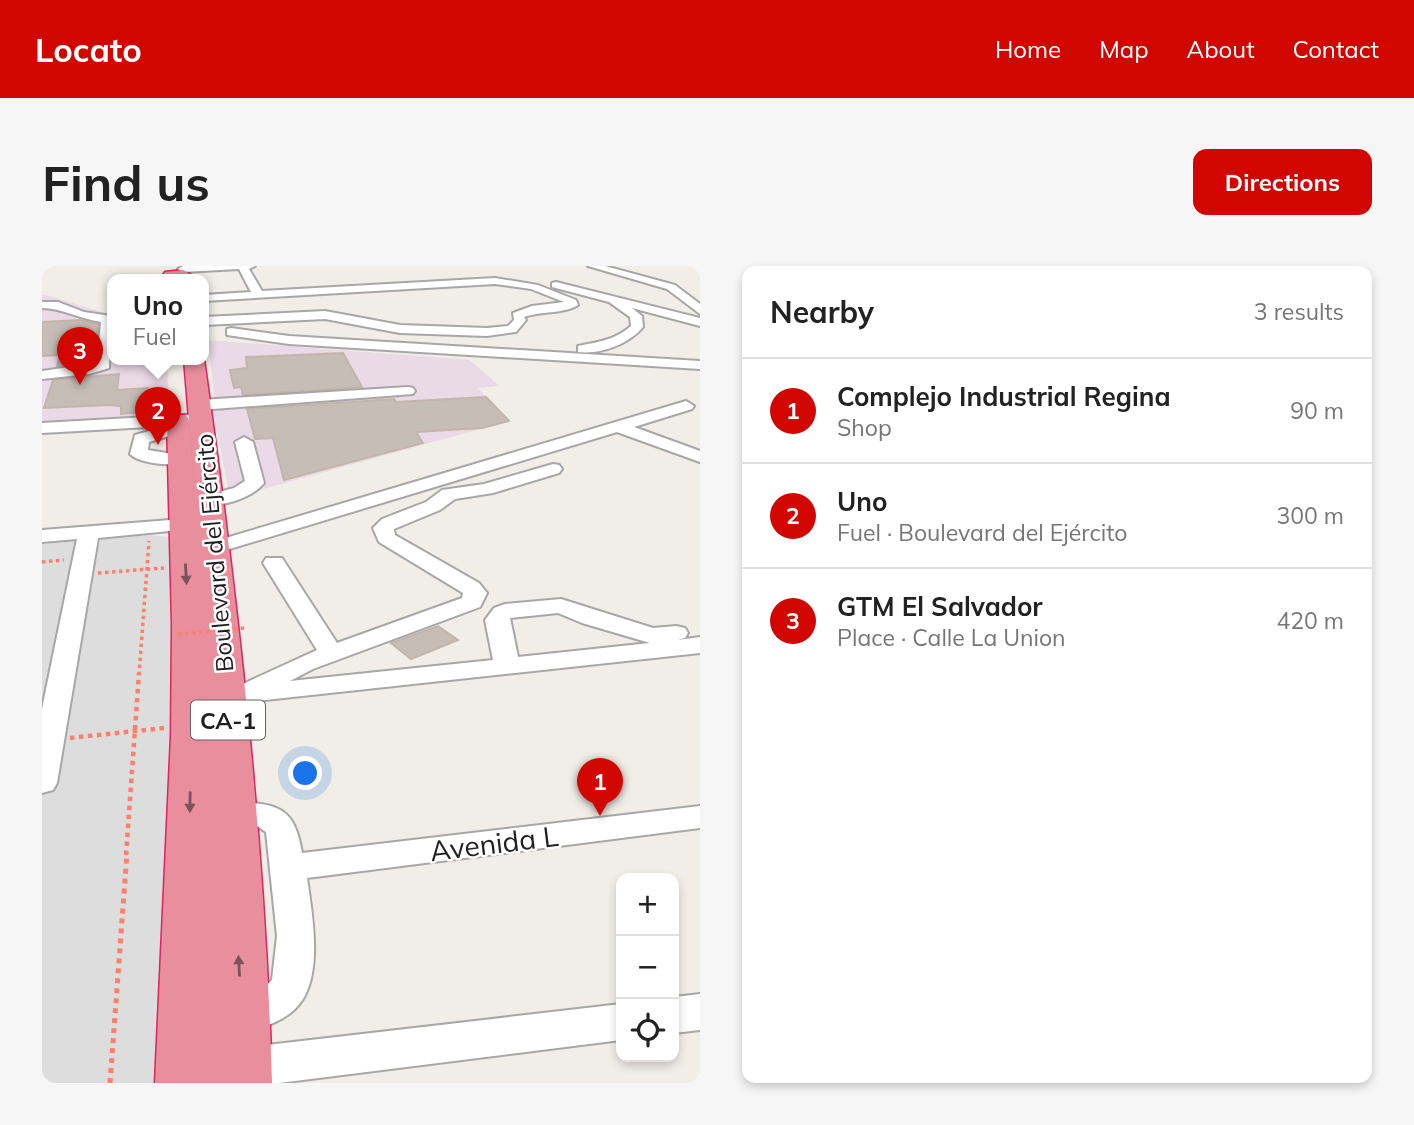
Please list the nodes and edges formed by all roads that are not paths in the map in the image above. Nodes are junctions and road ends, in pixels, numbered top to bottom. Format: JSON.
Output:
{"nodes":[{"id":1,"x":593,"y":266,"type":"edge"},
{"id":2,"x":494,"y":269,"type":"dead end"},
{"id":3,"x":179,"y":271,"type":"edge"},
{"id":4,"x":249,"y":272,"type":"edge"},
{"id":5,"x":623,"y":273,"type":"junction"},
{"id":6,"x":605,"y":280,"type":"dead end"},
{"id":7,"x":235,"y":282,"type":"dead end"},
{"id":8,"x":589,"y":293,"type":"junction"},
{"id":9,"x":258,"y":295,"type":"junction"},
{"id":10,"x":622,"y":296,"type":"dead end"},
{"id":11,"x":683,"y":297,"type":"junction"},
{"id":12,"x":209,"y":301,"type":"edge"},
{"id":13,"x":42,"y":305,"type":"edge"},
{"id":14,"x":700,"y":310,"type":"edge"},
{"id":15,"x":220,"y":320,"type":"junction"},
{"id":16,"x":700,"y":322,"type":"edge"},
{"id":17,"x":209,"y":330,"type":"edge"},
{"id":18,"x":209,"y":336,"type":"edge"},
{"id":19,"x":510,"y":354,"type":"junction"},
{"id":20,"x":175,"y":365,"type":"edge"},
{"id":21,"x":197,"y":365,"type":"edge"},
{"id":22,"x":700,"y":365,"type":"edge"},
{"id":23,"x":42,"y":375,"type":"edge"},
{"id":24,"x":408,"y":391,"type":"dead end"},
{"id":25,"x":686,"y":405,"type":"dead end"},
{"id":26,"x":188,"y":426,"type":"junction"},
{"id":27,"x":617,"y":426,"type":"junction"},
{"id":28,"x":42,"y":428,"type":"edge"},
{"id":29,"x":244,"y":442,"type":"dead end"},
{"id":30,"x":700,"y":457,"type":"edge"},
{"id":31,"x":553,"y":469,"type":"dead end"},
{"id":32,"x":428,"y":483,"type":"junction"},
{"id":33,"x":449,"y":494,"type":"junction"},
{"id":34,"x":181,"y":522,"type":"junction"},
{"id":35,"x":89,"y":533,"type":"junction"},
{"id":36,"x":42,"y":536,"type":"edge"},
{"id":37,"x":216,"y":547,"type":"junction"},
{"id":38,"x":274,"y":563,"type":"dead end"},
{"id":39,"x":700,"y":631,"type":"edge"},
{"id":40,"x":700,"y":645,"type":"edge"},
{"id":41,"x":332,"y":653,"type":"junction"},
{"id":42,"x":507,"y":666,"type":"junction"},
{"id":43,"x":235,"y":695,"type":"junction"},
{"id":44,"x":42,"y":783,"type":"edge"},
{"id":45,"x":233,"y":812,"type":"junction"},
{"id":46,"x":700,"y":817,"type":"edge"},
{"id":47,"x":287,"y":868,"type":"junction"},
{"id":48,"x":186,"y":1011,"type":"junction"},
{"id":49,"x":241,"y":1011,"type":"junction"},
{"id":50,"x":700,"y":1012,"type":"edge"},
{"id":51,"x":679,"y":1014,"type":"edge"},
{"id":52,"x":616,"y":1023,"type":"edge"},
{"id":53,"x":220,"y":1080,"type":"edge"}],
"edges":[{"from":1,"to":5,"type":"street"},
{"from":2,"to":8,"type":"street"},
{"from":3,"to":4,"type":"street"},
{"from":4,"to":7,"type":"street"},
{"from":4,"to":9,"type":"street"},
{"from":5,"to":6,"type":"street"},
{"from":5,"to":11,"type":"street"},
{"from":8,"to":16,"type":"street"},
{"from":8,"to":19,"type":"street"},
{"from":9,"to":12,"type":"street"},
{"from":9,"to":15,"type":"street"},
{"from":10,"to":11,"type":"street"},
{"from":11,"to":14,"type":"street"},
{"from":12,"to":15,"type":"street"},
{"from":13,"to":23,"type":"street"},
{"from":15,"to":17,"type":"street"},
{"from":18,"to":19,"type":"street"},
{"from":19,"to":22,"type":"street"},
{"from":20,"to":26,"type":"highway","name":"Boulevard del Ejército","number":"CA-1"},
{"from":21,"to":26,"type":"highway","name":"Boulevard del Ejército","number":"CA-1"},
{"from":24,"to":26,"type":"street"},
{"from":25,"to":27,"type":"street"},
{"from":26,"to":28,"type":"street"},
{"from":26,"to":34,"type":"highway","name":"Boulevard del Ejército","number":"CA-1"},
{"from":27,"to":30,"type":"street"},
{"from":27,"to":32,"type":"street"},
{"from":29,"to":34,"type":"lane"},
{"from":31,"to":33,"type":"street"},
{"from":32,"to":33,"type":"street"},
{"from":32,"to":37,"type":"street"},
{"from":33,"to":41,"type":"street"},
{"from":34,"to":35,"type":"street"},
{"from":34,"to":37,"type":"highway","name":"Boulevard del Ejército","number":"CA-1"},
{"from":34,"to":48,"type":"highway","name":"Boulevard del Ejército","number":"CA-1","one_way":true},
{"from":35,"to":36,"type":"street"},
{"from":35,"to":44,"type":"street"},
{"from":37,"to":43,"type":"highway","name":"Boulevard del Ejército","number":"CA-1"},
{"from":38,"to":41,"type":"street"},
{"from":39,"to":42,"type":"street"},
{"from":40,"to":42,"type":"street"},
{"from":41,"to":43,"type":"street"},
{"from":42,"to":43,"type":"street"},
{"from":43,"to":45,"type":"highway","name":"Boulevard del Ejército","number":"CA-1"},
{"from":45,"to":47,"type":"street"},
{"from":49,"to":45,"type":"highway","name":"Boulevard del Ejército","number":"CA-1","one_way":true},
{"from":46,"to":47,"type":"street","name":"Avenida L"},
{"from":47,"to":49,"type":"street"},
{"from":48,"to":49,"type":"highway"},
{"from":48,"to":53,"type":"highway","name":"Boulevard del Ejército","number":"CA-1"},
{"from":49,"to":53,"type":"highway","name":"Boulevard del Ejército","number":"CA-1"},
{"from":50,"to":51,"type":"street"},
{"from":52,"to":53,"type":"street"}]}
